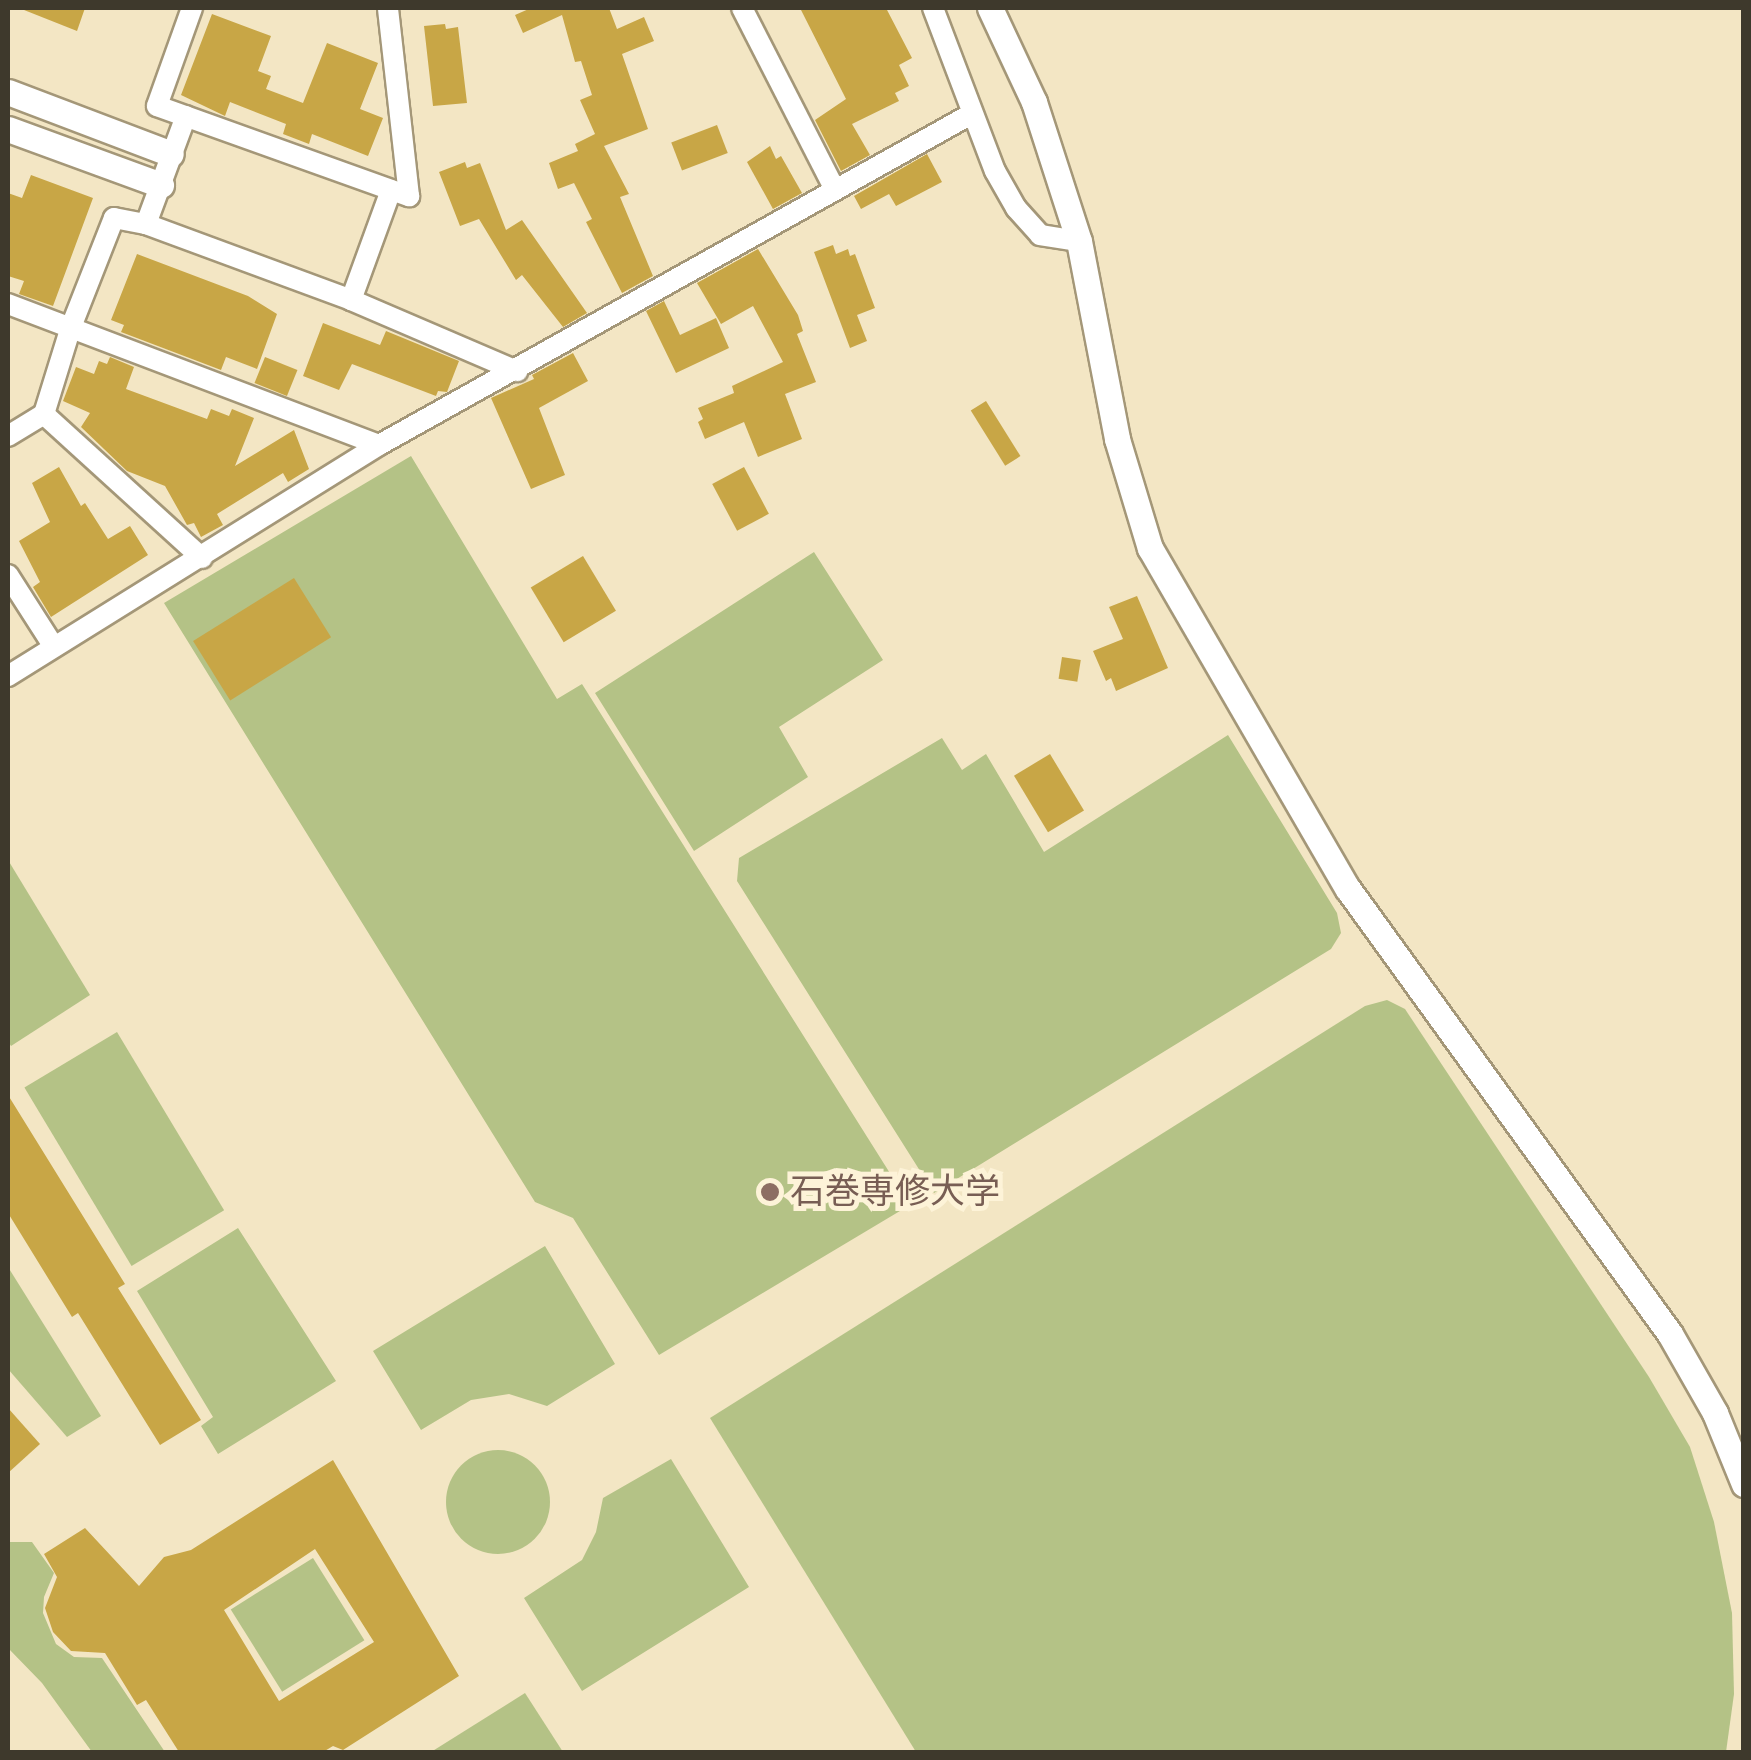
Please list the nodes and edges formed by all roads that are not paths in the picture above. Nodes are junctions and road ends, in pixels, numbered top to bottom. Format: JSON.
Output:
{"nodes":[{"id":1,"x":192,"y":8,"type":"edge"},
{"id":2,"x":384,"y":8,"type":"edge"},
{"id":3,"x":742,"y":8,"type":"edge"},
{"id":4,"x":933,"y":8,"type":"edge"},
{"id":5,"x":990,"y":8,"type":"edge"},
{"id":6,"x":8,"y":92,"type":"edge"},
{"id":7,"x":974,"y":113,"type":"junction"},
{"id":8,"x":186,"y":116,"type":"junction"},
{"id":9,"x":8,"y":129,"type":"edge"},
{"id":10,"x":172,"y":154,"type":"junction"},
{"id":11,"x":161,"y":185,"type":"junction"},
{"id":12,"x":391,"y":190,"type":"junction"},
{"id":13,"x":835,"y":190,"type":"junction"},
{"id":14,"x":146,"y":224,"type":"junction"},
{"id":15,"x":1079,"y":241,"type":"junction"},
{"id":16,"x":351,"y":300,"type":"junction"},
{"id":17,"x":8,"y":304,"type":"edge"},
{"id":18,"x":71,"y":327,"type":"junction"},
{"id":19,"x":517,"y":371,"type":"junction"},
{"id":20,"x":44,"y":414,"type":"junction"},
{"id":21,"x":8,"y":436,"type":"edge"},
{"id":22,"x":379,"y":445,"type":"junction"},
{"id":23,"x":202,"y":558,"type":"junction"},
{"id":24,"x":8,"y":575,"type":"edge"},
{"id":25,"x":54,"y":647,"type":"junction"},
{"id":26,"x":8,"y":676,"type":"edge"},
{"id":27,"x":1744,"y":1484,"type":"edge"}],
"edges":[{"from":1,"to":8,"type":"street"},
{"from":2,"to":12,"type":"street"},
{"from":3,"to":13,"type":"street"},
{"from":4,"to":7,"type":"street"},
{"from":5,"to":15,"type":"street"},
{"from":6,"to":10,"type":"street"},
{"from":7,"to":13,"type":"street"},
{"from":7,"to":15,"type":"street"},
{"from":8,"to":10,"type":"street"},
{"from":8,"to":12,"type":"street"},
{"from":9,"to":11,"type":"street"},
{"from":10,"to":11,"type":"street"},
{"from":11,"to":14,"type":"street"},
{"from":12,"to":16,"type":"street"},
{"from":13,"to":19,"type":"street"},
{"from":14,"to":16,"type":"street"},
{"from":14,"to":18,"type":"street"},
{"from":15,"to":27,"type":"street"},
{"from":16,"to":19,"type":"street"},
{"from":17,"to":18,"type":"street"},
{"from":18,"to":20,"type":"street"},
{"from":18,"to":22,"type":"street"},
{"from":19,"to":22,"type":"street"},
{"from":20,"to":21,"type":"street"},
{"from":20,"to":23,"type":"street"},
{"from":22,"to":23,"type":"street"},
{"from":23,"to":25,"type":"street"},
{"from":24,"to":25,"type":"street"},
{"from":25,"to":26,"type":"street"}]}
